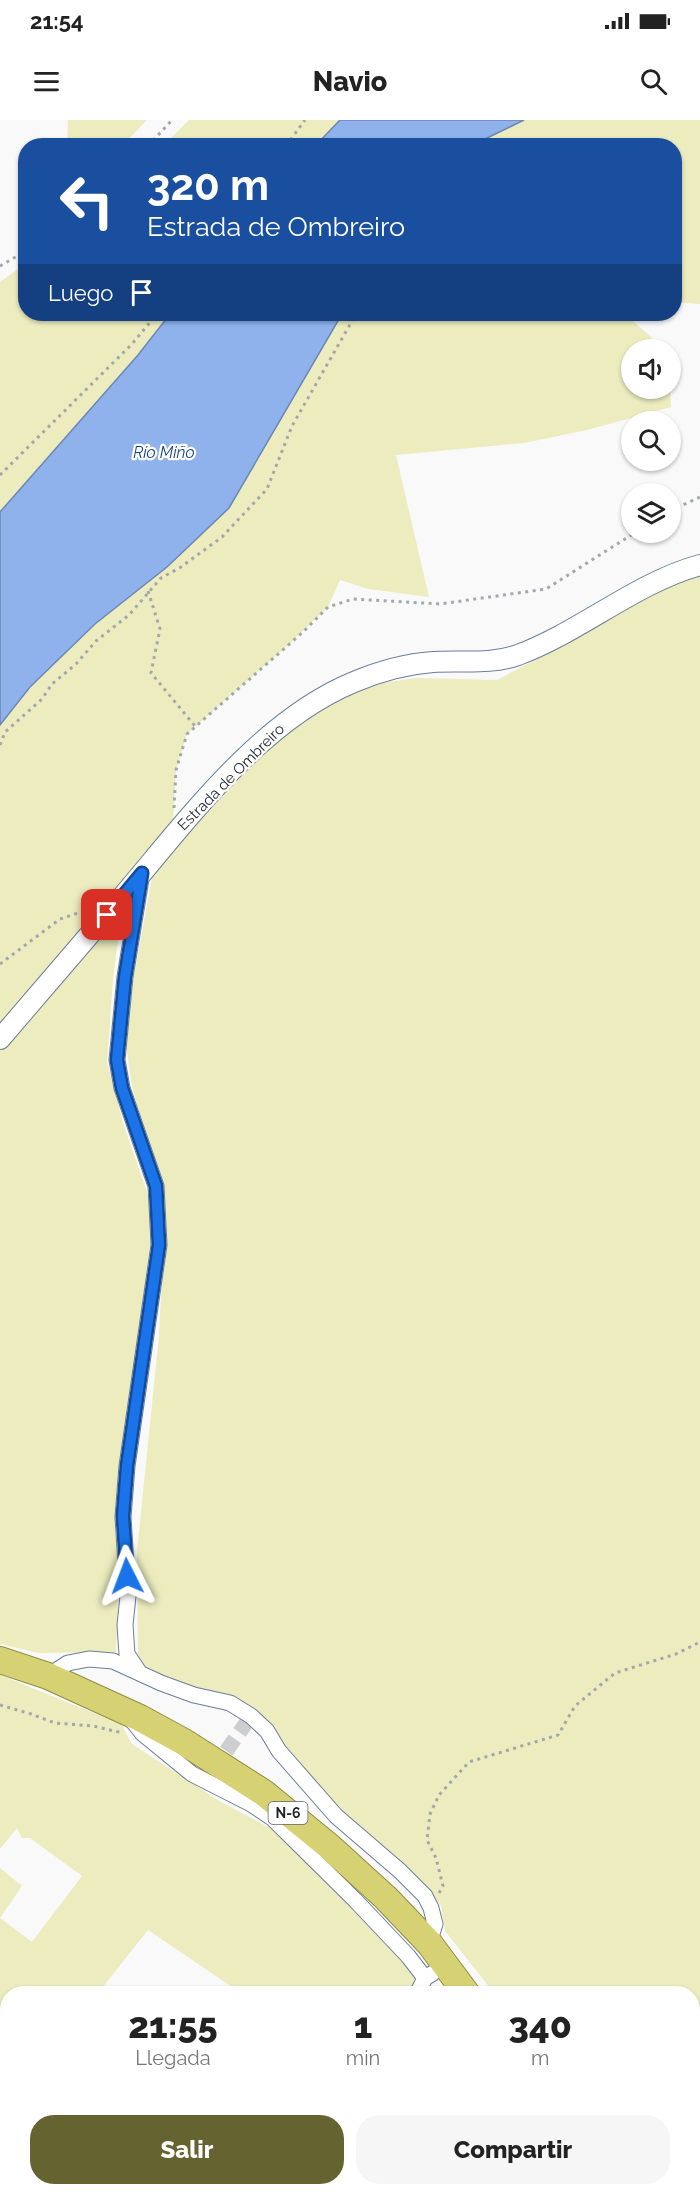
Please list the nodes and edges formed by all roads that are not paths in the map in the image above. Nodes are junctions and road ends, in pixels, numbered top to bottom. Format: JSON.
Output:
{"nodes":[{"id":1,"x":700,"y":565,"type":"edge"},
{"id":2,"x":142,"y":873,"type":"junction"},
{"id":3,"x":0,"y":1039,"type":"edge"},
{"id":4,"x":0,"y":1660,"type":"edge"},
{"id":5,"x":139,"y":1672,"type":"junction"},
{"id":6,"x":48,"y":1676,"type":"junction"},
{"id":7,"x":125,"y":1712,"type":"junction"},
{"id":8,"x":429,"y":1943,"type":"junction"},
{"id":9,"x":436,"y":1971,"type":"junction"},
{"id":10,"x":424,"y":1986,"type":"edge"},
{"id":11,"x":456,"y":1986,"type":"edge"}],
"edges":[{"from":1,"to":2,"type":"street","name":"Estrada de Ombreiro"},
{"from":2,"to":3,"type":"street","name":"Estrada de Ombreiro"},
{"from":2,"to":5,"type":"street"},
{"from":4,"to":6,"type":"highway","number":"N-6"},
{"from":5,"to":6,"type":"street"},
{"from":5,"to":8,"type":"street"},
{"from":6,"to":7,"type":"highway","number":"N-6"},
{"from":7,"to":8,"type":"highway","number":"N-6"},
{"from":7,"to":9,"type":"street"},
{"from":8,"to":9,"type":"highway","number":"N-6"},
{"from":9,"to":10,"type":"street"},
{"from":9,"to":11,"type":"highway","number":"N-6"}]}
